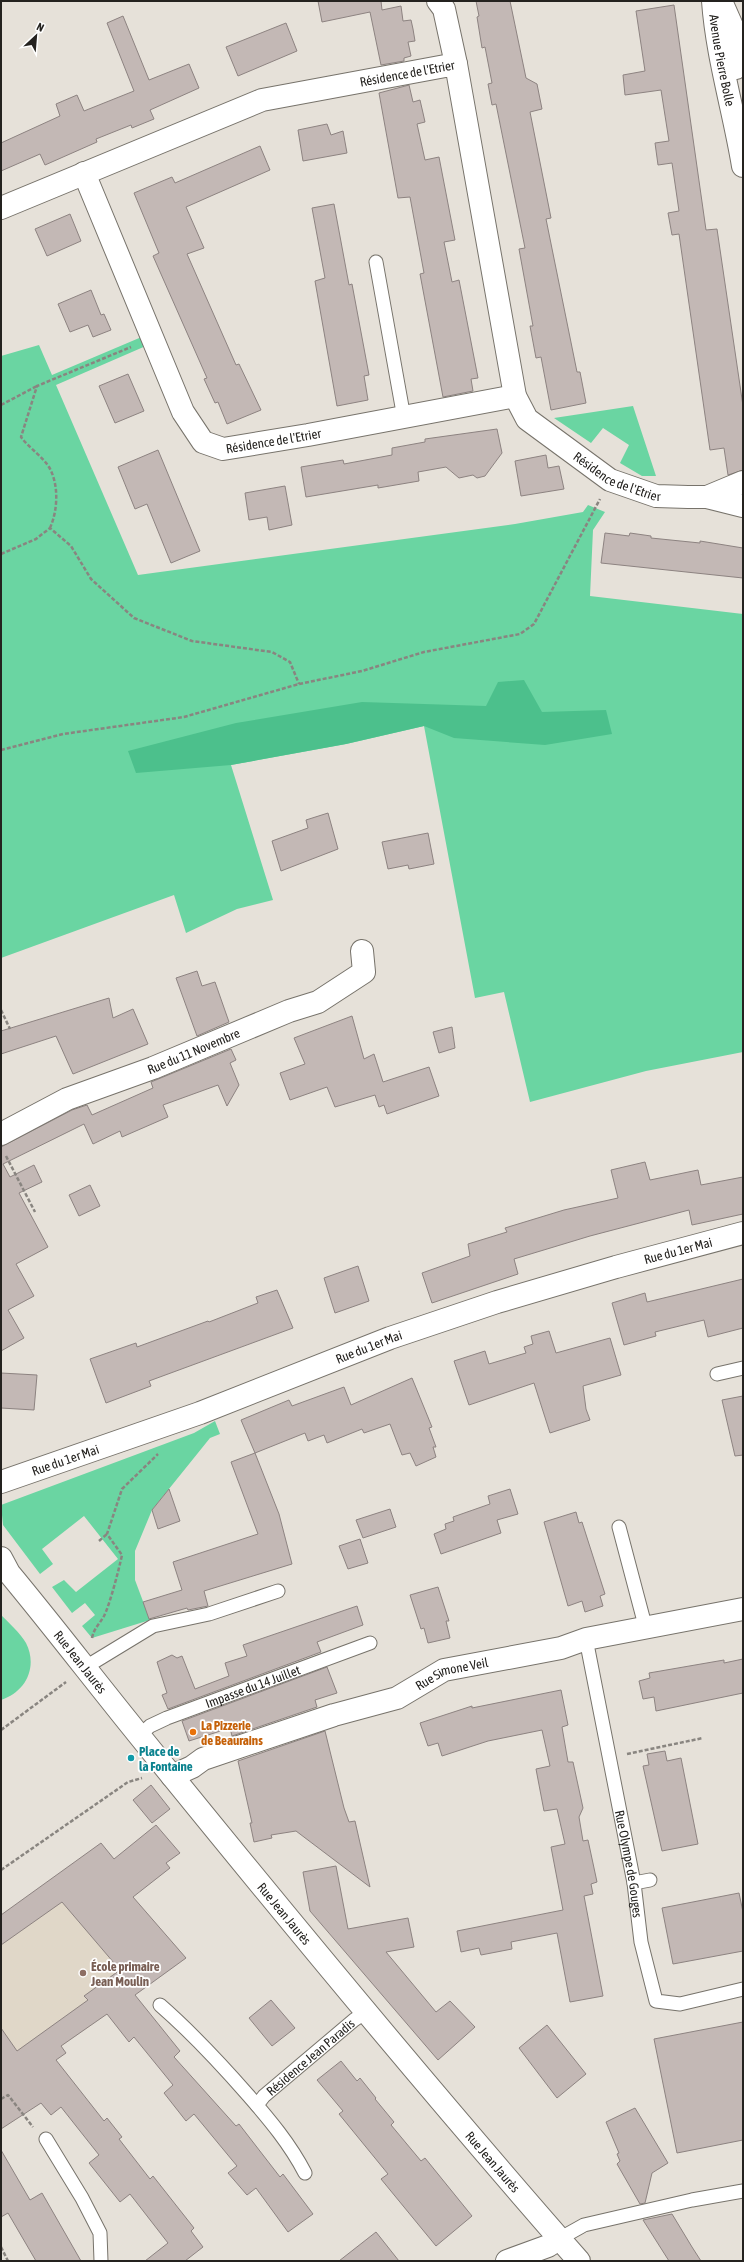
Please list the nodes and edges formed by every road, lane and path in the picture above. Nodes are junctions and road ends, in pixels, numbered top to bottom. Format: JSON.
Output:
{"nodes":[{"id":1,"x":438,"y":1,"type":"edge"},
{"id":2,"x":713,"y":1,"type":"edge"},
{"id":3,"x":721,"y":1,"type":"edge"},
{"id":4,"x":730,"y":26,"type":"edge"},
{"id":5,"x":456,"y":64,"type":"junction"},
{"id":6,"x":734,"y":71,"type":"edge"},
{"id":7,"x":743,"y":166,"type":"edge"},
{"id":8,"x":84,"y":173,"type":"junction"},
{"id":9,"x":1,"y":208,"type":"edge"},
{"id":10,"x":376,"y":262,"type":"dead end"},
{"id":11,"x":154,"y":338,"type":"junction"},
{"id":12,"x":37,"y":386,"type":"junction"},
{"id":13,"x":515,"y":396,"type":"junction"},
{"id":14,"x":1,"y":405,"type":"edge"},
{"id":15,"x":404,"y":418,"type":"junction"},
{"id":16,"x":610,"y":480,"type":"junction"},
{"id":17,"x":743,"y":482,"type":"edge"},
{"id":18,"x":707,"y":497,"type":"junction"},
{"id":19,"x":743,"y":506,"type":"edge"},
{"id":20,"x":50,"y":528,"type":"junction"},
{"id":21,"x":1,"y":554,"type":"edge"},
{"id":22,"x":299,"y":684,"type":"junction"},
{"id":23,"x":1,"y":750,"type":"edge"},
{"id":24,"x":362,"y":951,"type":"dead end"},
{"id":25,"x":1,"y":1010,"type":"edge"},
{"id":26,"x":10,"y":1029,"type":"dead end"},
{"id":27,"x":2,"y":1141,"type":"edge"},
{"id":28,"x":35,"y":1212,"type":"dead end"},
{"id":29,"x":743,"y":1233,"type":"edge"},
{"id":30,"x":743,"y":1368,"type":"edge"},
{"id":31,"x":717,"y":1374,"type":"dead end"},
{"id":32,"x":163,"y":1449,"type":"dead end"},
{"id":33,"x":1,"y":1482,"type":"edge"},
{"id":34,"x":619,"y":1526,"type":"dead end"},
{"id":35,"x":107,"y":1534,"type":"junction"},
{"id":36,"x":99,"y":1541,"type":"dead end"},
{"id":37,"x":4,"y":1565,"type":"edge"},
{"id":38,"x":278,"y":1591,"type":"dead end"},
{"id":39,"x":743,"y":1609,"type":"edge"},
{"id":40,"x":646,"y":1629,"type":"junction"},
{"id":41,"x":586,"y":1639,"type":"junction"},
{"id":42,"x":370,"y":1643,"type":"dead end"},
{"id":43,"x":102,"y":1656,"type":"junction"},
{"id":44,"x":84,"y":1668,"type":"junction"},
{"id":45,"x":1,"y":1730,"type":"edge"},
{"id":46,"x":139,"y":1736,"type":"junction"},
{"id":47,"x":703,"y":1738,"type":"dead end"},
{"id":48,"x":610,"y":1760,"type":"junction"},
{"id":49,"x":139,"y":1773,"type":"dead end"},
{"id":50,"x":172,"y":1776,"type":"junction"},
{"id":51,"x":1,"y":1870,"type":"edge"},
{"id":52,"x":650,"y":1880,"type":"dead end"},
{"id":53,"x":634,"y":1883,"type":"junction"},
{"id":54,"x":743,"y":1989,"type":"edge"},
{"id":55,"x":160,"y":2005,"type":"dead end"},
{"id":56,"x":366,"y":2012,"type":"junction"},
{"id":57,"x":1,"y":2099,"type":"edge"},
{"id":58,"x":256,"y":2105,"type":"junction"},
{"id":59,"x":46,"y":2139,"type":"joint"},
{"id":60,"x":305,"y":2173,"type":"dead end"},
{"id":61,"x":743,"y":2191,"type":"edge"},
{"id":62,"x":559,"y":2239,"type":"junction"},
{"id":63,"x":1,"y":2248,"type":"edge"},
{"id":64,"x":8,"y":2261,"type":"edge"},
{"id":65,"x":101,"y":2261,"type":"edge"},
{"id":66,"x":506,"y":2261,"type":"edge"},
{"id":67,"x":579,"y":2261,"type":"edge"}],
"edges":[{"from":1,"to":5,"type":"street"},
{"from":2,"to":4,"type":"street","name":"Avenue Pierre Bolle"},
{"from":3,"to":4,"type":"street"},
{"from":4,"to":6,"type":"street","name":"Avenue Pierre Bolle"},
{"from":5,"to":8,"type":"street","name":"Résidence de l'Etrier"},
{"from":5,"to":13,"type":"street","name":"Résidence de l'Etrier"},
{"from":6,"to":7,"type":"street","name":"Avenue Pierre Bolle"},
{"from":8,"to":9,"type":"street","name":"Résidence de l'Etrier"},
{"from":8,"to":11,"type":"street","name":"Résidence de l'Etrier"},
{"from":10,"to":15,"type":"lane"},
{"from":11,"to":12,"type":"path"},
{"from":11,"to":15,"type":"street","name":"Résidence de l'Etrier"},
{"from":12,"to":14,"type":"path"},
{"from":12,"to":20,"type":"path"},
{"from":13,"to":15,"type":"street","name":"Résidence de l'Etrier"},
{"from":13,"to":16,"type":"street","name":"Résidence de l'Etrier"},
{"from":16,"to":18,"type":"street","name":"Résidence de l'Etrier"},
{"from":16,"to":22,"type":"path"},
{"from":17,"to":18,"type":"street","name":"Résidence de l'Etrier"},
{"from":18,"to":19,"type":"street"},
{"from":20,"to":21,"type":"path"},
{"from":20,"to":22,"type":"path"},
{"from":22,"to":23,"type":"path"},
{"from":24,"to":27,"type":"street","name":"Rue du 11 Novembre"},
{"from":25,"to":26,"type":"path"},
{"from":27,"to":28,"type":"path"},
{"from":29,"to":33,"type":"street","name":"Rue du 1er Mai"},
{"from":30,"to":31,"type":"lane"},
{"from":32,"to":35,"type":"path"},
{"from":34,"to":40,"type":"lane"},
{"from":35,"to":36,"type":"path"},
{"from":35,"to":43,"type":"path"},
{"from":37,"to":44,"type":"street","name":"Rue Jean Jaurès"},
{"from":38,"to":43,"type":"lane"},
{"from":39,"to":40,"type":"street","name":"Rue Simone Veil"},
{"from":40,"to":41,"type":"street","name":"Rue Simone Veil"},
{"from":41,"to":48,"type":"lane","name":"Rue Olympe de Gouges"},
{"from":41,"to":50,"type":"street","name":"Rue Simone Veil"},
{"from":42,"to":46,"type":"lane","name":"Impasse du 14 Juillet"},
{"from":43,"to":44,"type":"lane"},
{"from":44,"to":45,"type":"path"},
{"from":44,"to":46,"type":"street","name":"Rue Jean Jaurès"},
{"from":46,"to":50,"type":"street","name":"Rue Jean Jaurès"},
{"from":47,"to":48,"type":"path"},
{"from":48,"to":53,"type":"lane","name":"Rue Olympe de Gouges"},
{"from":49,"to":51,"type":"path"},
{"from":50,"to":56,"type":"street","name":"Rue Jean Jaurès"},
{"from":52,"to":53,"type":"lane"},
{"from":53,"to":54,"type":"lane","name":"Rue Olympe de Gouges"},
{"from":55,"to":58,"type":"lane"},
{"from":56,"to":58,"type":"lane","name":"Résidence Jean Paradis"},
{"from":56,"to":62,"type":"street","name":"Rue Jean Jaurès"},
{"from":57,"to":59,"type":"path"},
{"from":58,"to":60,"type":"lane"},
{"from":59,"to":65,"type":"lane"},
{"from":61,"to":62,"type":"lane"},
{"from":62,"to":66,"type":"street"},
{"from":62,"to":67,"type":"street","name":"Rue Jean Jaurès"},
{"from":63,"to":64,"type":"path"}]}
